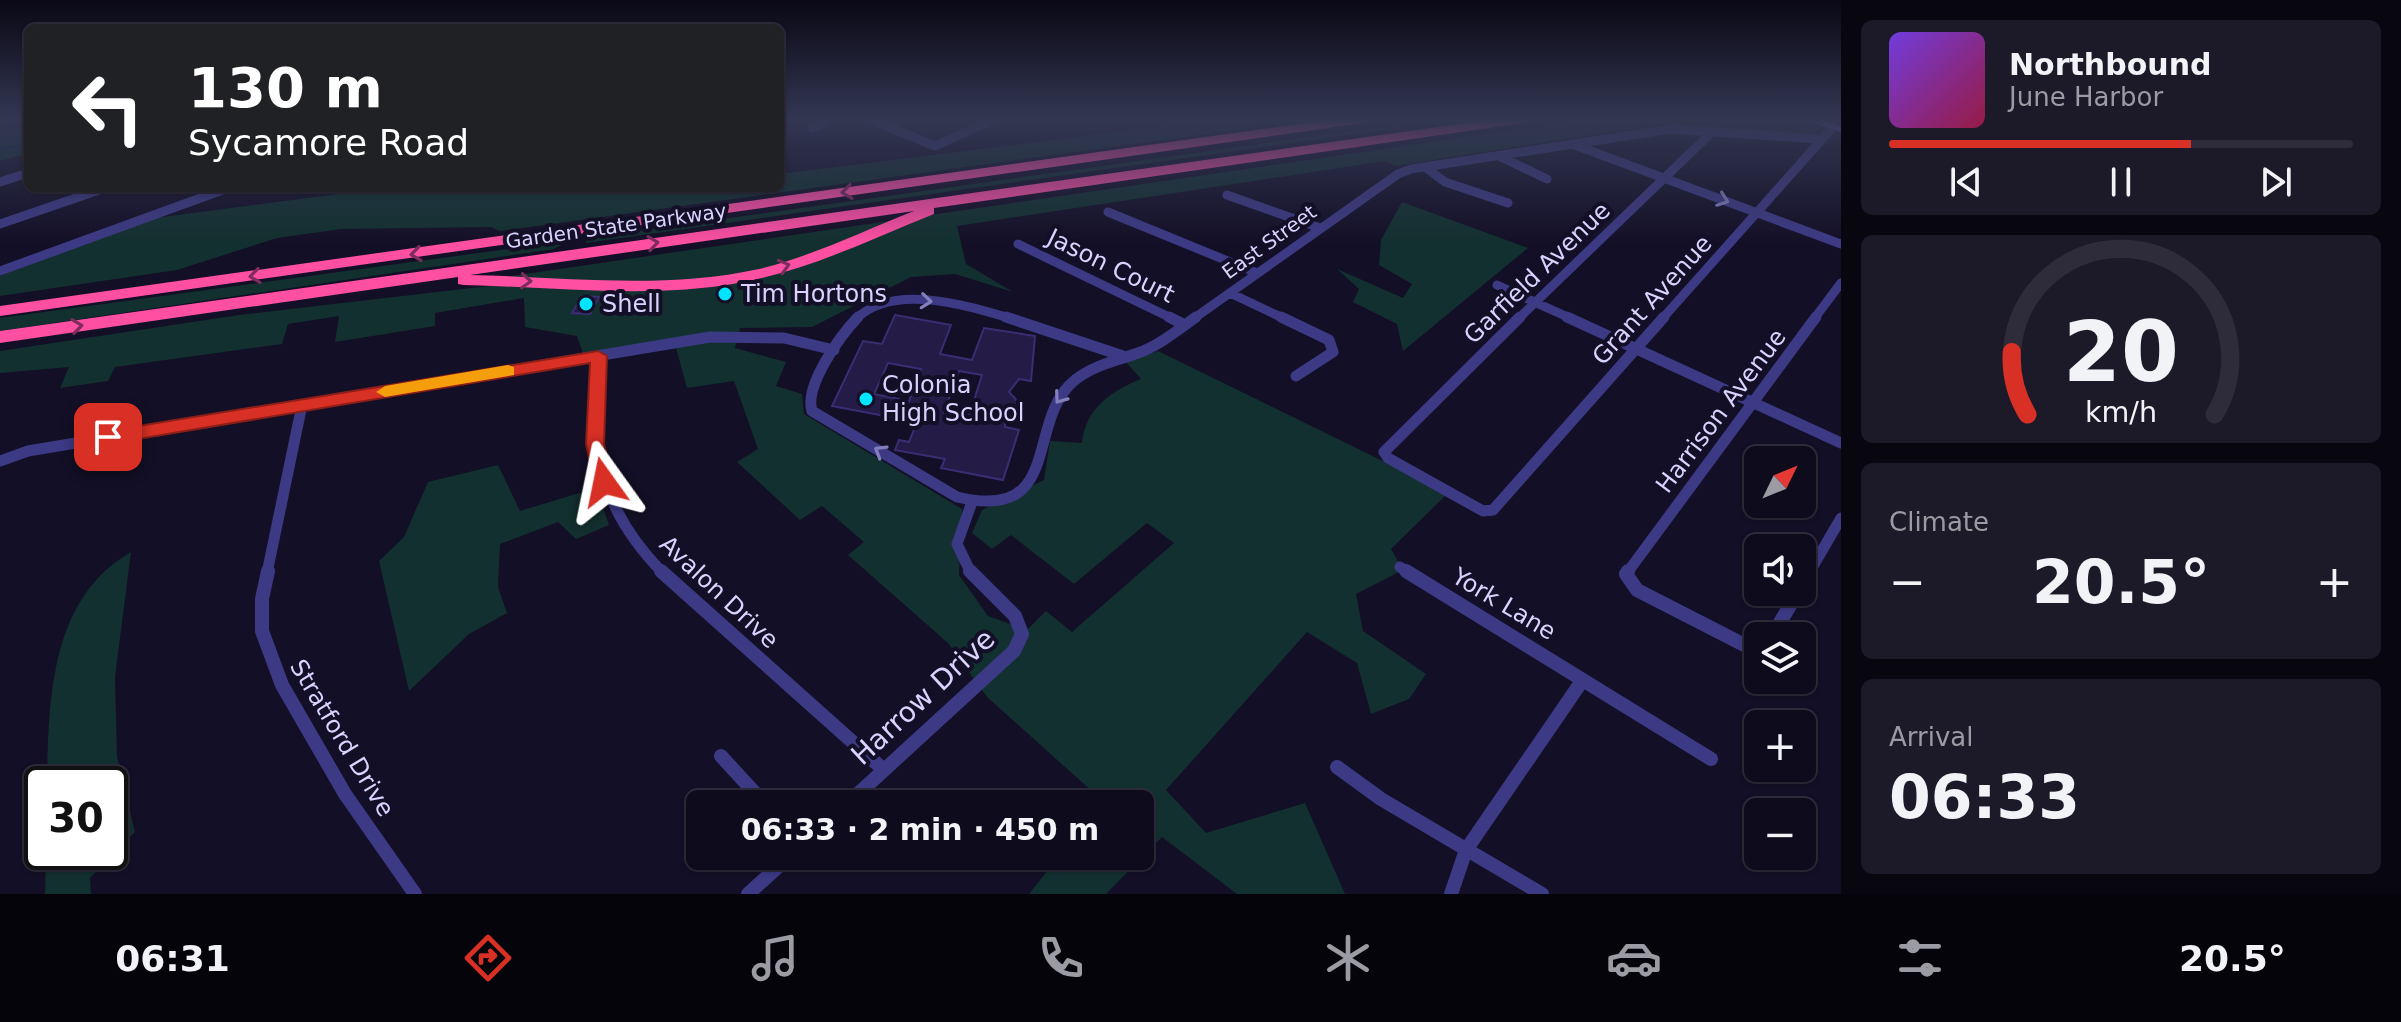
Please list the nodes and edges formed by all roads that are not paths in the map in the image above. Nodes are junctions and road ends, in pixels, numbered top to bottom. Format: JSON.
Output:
{"nodes":[{"id":1,"x":1067,"y":161,"type":"edge"},
{"id":2,"x":1229,"y":161,"type":"edge"},
{"id":3,"x":1467,"y":161,"type":"edge"},
{"id":4,"x":1509,"y":161,"type":"edge"},
{"id":5,"x":1619,"y":161,"type":"edge"},
{"id":6,"x":1682,"y":161,"type":"edge"},
{"id":7,"x":1800,"y":161,"type":"edge"},
{"id":8,"x":1425,"y":167,"type":"junction"},
{"id":9,"x":24,"y":174,"type":"edge"},
{"id":10,"x":1664,"y":178,"type":"junction"},
{"id":11,"x":1547,"y":179,"type":"dead end"},
{"id":12,"x":0,"y":182,"type":"edge"},
{"id":13,"x":93,"y":192,"type":"edge"},
{"id":14,"x":217,"y":192,"type":"edge"},
{"id":15,"x":1227,"y":195,"type":"dead end"},
{"id":16,"x":959,"y":199,"type":"junction"},
{"id":17,"x":1508,"y":203,"type":"dead end"},
{"id":18,"x":1108,"y":212,"type":"dead end"},
{"id":19,"x":1756,"y":212,"type":"junction"},
{"id":20,"x":0,"y":224,"type":"edge"},
{"id":21,"x":1320,"y":228,"type":"junction"},
{"id":22,"x":1018,"y":244,"type":"dead end"},
{"id":23,"x":1841,"y":244,"type":"edge"},
{"id":24,"x":0,"y":271,"type":"edge"},
{"id":25,"x":1257,"y":273,"type":"junction"},
{"id":26,"x":1841,"y":283,"type":"edge"},
{"id":27,"x":1497,"y":285,"type":"dead end"},
{"id":28,"x":337,"y":289,"type":"junction"},
{"id":29,"x":1230,"y":293,"type":"junction"},
{"id":30,"x":1536,"y":303,"type":"junction"},
{"id":31,"x":0,"y":311,"type":"edge"},
{"id":32,"x":1185,"y":325,"type":"junction"},
{"id":33,"x":0,"y":337,"type":"edge"},
{"id":34,"x":1635,"y":349,"type":"junction"},
{"id":35,"x":834,"y":350,"type":"junction"},
{"id":36,"x":598,"y":356,"type":"junction"},
{"id":37,"x":1123,"y":356,"type":"junction"},
{"id":38,"x":1296,"y":376,"type":"dead end"},
{"id":39,"x":1752,"y":402,"type":"junction"},
{"id":40,"x":302,"y":405,"type":"junction"},
{"id":41,"x":1841,"y":443,"type":"edge"},
{"id":42,"x":0,"y":461,"type":"edge"},
{"id":43,"x":1500,"y":501,"type":"joint"},
{"id":44,"x":972,"y":502,"type":"junction"},
{"id":45,"x":1841,"y":518,"type":"edge"},
{"id":46,"x":1816,"y":561,"type":"edge"},
{"id":47,"x":1400,"y":567,"type":"dead end"},
{"id":48,"x":1744,"y":645,"type":"edge"},
{"id":49,"x":1582,"y":681,"type":"junction"},
{"id":50,"x":721,"y":756,"type":"dead end"},
{"id":51,"x":1711,"y":759,"type":"dead end"},
{"id":52,"x":1337,"y":767,"type":"dead end"},
{"id":53,"x":884,"y":770,"type":"junction"},
{"id":54,"x":752,"y":790,"type":"edge"},
{"id":55,"x":862,"y":790,"type":"edge"},
{"id":56,"x":1466,"y":850,"type":"junction"},
{"id":57,"x":775,"y":870,"type":"edge"},
{"id":58,"x":415,"y":894,"type":"edge"},
{"id":59,"x":748,"y":894,"type":"edge"},
{"id":60,"x":1451,"y":894,"type":"edge"},
{"id":61,"x":1542,"y":894,"type":"edge"}],
"edges":[{"from":1,"to":31,"type":"highway","name":"Garden State Parkway","one_way":true},
{"from":2,"to":16,"type":"highway","name":"Garden State Parkway"},
{"from":3,"to":8,"type":"street","name":"East Street"},
{"from":4,"to":11,"type":"street"},
{"from":5,"to":10,"type":"street"},
{"from":6,"to":10,"type":"street","name":"Garfield Avenue"},
{"from":7,"to":19,"type":"street","name":"Grant Avenue"},
{"from":8,"to":17,"type":"street"},
{"from":8,"to":21,"type":"street","name":"East Street"},
{"from":9,"to":12,"type":"street"},
{"from":10,"to":19,"type":"street","one_way":true},
{"from":10,"to":30,"type":"street","name":"Garfield Avenue"},
{"from":13,"to":20,"type":"street"},
{"from":14,"to":24,"type":"street"},
{"from":15,"to":21,"type":"street"},
{"from":28,"to":16,"type":"highway","name":"Garden State Parkway","one_way":true},
{"from":28,"to":16,"type":"highway","one_way":true},
{"from":18,"to":25,"type":"street"},
{"from":19,"to":23,"type":"street"},
{"from":19,"to":34,"type":"street","name":"Grant Avenue"},
{"from":21,"to":25,"type":"street","name":"East Street"},
{"from":22,"to":32,"type":"street","name":"Jason Court"},
{"from":25,"to":29,"type":"street","name":"East Street"},
{"from":26,"to":39,"type":"street","name":"Harrison Avenue"},
{"from":27,"to":30,"type":"street"},
{"from":33,"to":28,"type":"highway","name":"Garden State Parkway","one_way":true},
{"from":29,"to":32,"type":"street","name":"East Street"},
{"from":29,"to":38,"type":"street"},
{"from":30,"to":34,"type":"street"},
{"from":30,"to":43,"type":"street","name":"Garfield Avenue"},
{"from":32,"to":37,"type":"street","name":"East Street"},
{"from":34,"to":39,"type":"street"},
{"from":34,"to":43,"type":"street","name":"Grant Avenue"},
{"from":35,"to":36,"type":"street"},
{"from":35,"to":37,"type":"street","one_way":true},
{"from":44,"to":35,"type":"street","one_way":true},
{"from":36,"to":40,"type":"street"},
{"from":36,"to":53,"type":"street","name":"Avalon Drive"},
{"from":37,"to":44,"type":"street","name":"East Street","one_way":true},
{"from":39,"to":41,"type":"street"},
{"from":39,"to":48,"type":"street","name":"Harrison Avenue"},
{"from":40,"to":42,"type":"street"},
{"from":40,"to":58,"type":"street","name":"Stratford Drive"},
{"from":44,"to":53,"type":"street","name":"Harrow Drive"},
{"from":45,"to":46,"type":"street"},
{"from":47,"to":49,"type":"street","name":"York Lane"},
{"from":49,"to":51,"type":"street","name":"York Lane"},
{"from":49,"to":56,"type":"street"},
{"from":50,"to":54,"type":"street"},
{"from":52,"to":56,"type":"street"},
{"from":53,"to":55,"type":"street","name":"Harrow Drive"},
{"from":56,"to":60,"type":"street"},
{"from":56,"to":61,"type":"street"},
{"from":57,"to":59,"type":"street"}]}
